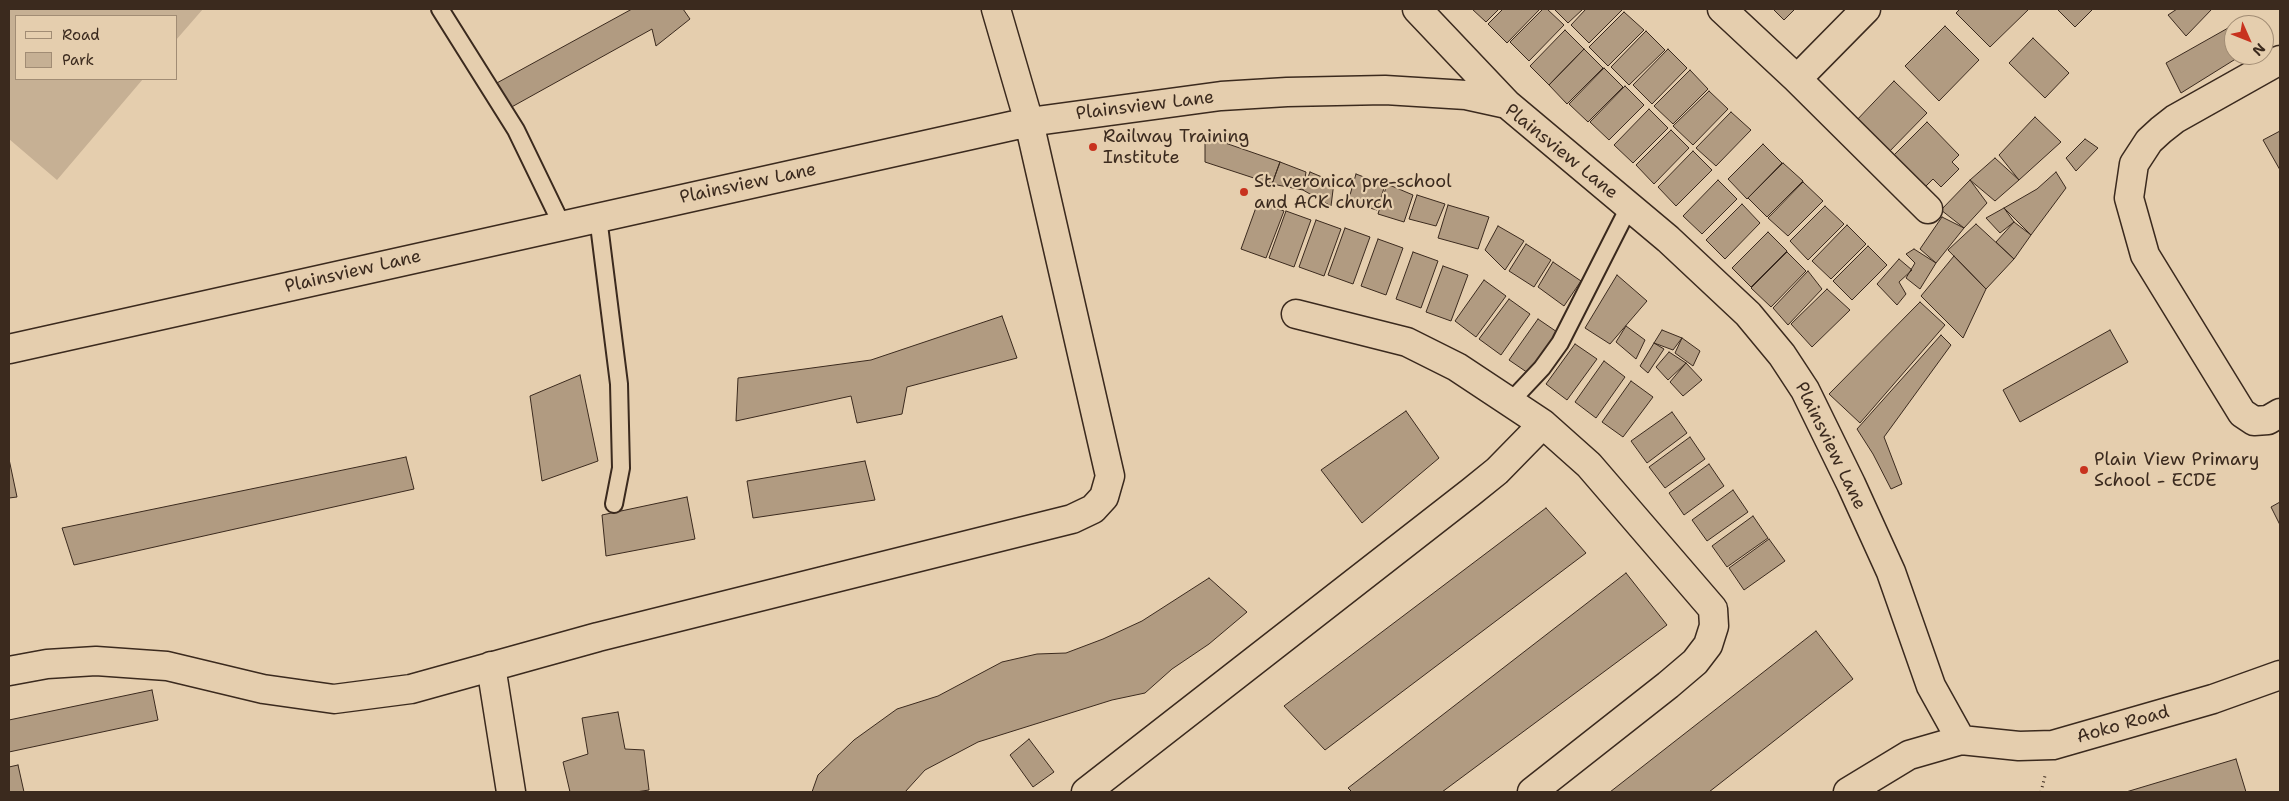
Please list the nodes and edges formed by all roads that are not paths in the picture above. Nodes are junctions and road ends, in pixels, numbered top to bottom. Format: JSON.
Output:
{"nodes":[{"id":1,"x":440,"y":9,"type":"edge"},
{"id":2,"x":996,"y":9,"type":"edge"},
{"id":3,"x":1417,"y":9,"type":"edge"},
{"id":4,"x":1722,"y":9,"type":"edge"},
{"id":5,"x":1866,"y":9,"type":"edge"},
{"id":6,"x":2280,"y":60,"type":"edge"},
{"id":7,"x":1797,"y":79,"type":"junction"},
{"id":8,"x":1506,"y":104,"type":"junction"},
{"id":9,"x":1029,"y":122,"type":"junction"},
{"id":10,"x":1629,"y":207,"type":"junction"},
{"id":11,"x":1928,"y":209,"type":"dead end"},
{"id":12,"x":598,"y":217,"type":"junction"},
{"id":13,"x":562,"y":225,"type":"junction"},
{"id":14,"x":1296,"y":314,"type":"dead end"},
{"id":15,"x":9,"y":349,"type":"edge"},
{"id":16,"x":1511,"y":401,"type":"junction"},
{"id":17,"x":2280,"y":413,"type":"edge"},
{"id":18,"x":1543,"y":424,"type":"junction"},
{"id":19,"x":614,"y":504,"type":"dead end"},
{"id":20,"x":492,"y":666,"type":"junction"},
{"id":21,"x":9,"y":670,"type":"edge"},
{"id":22,"x":2280,"y":675,"type":"edge"},
{"id":23,"x":1960,"y":740,"type":"junction"},
{"id":24,"x":511,"y":792,"type":"edge"},
{"id":25,"x":1086,"y":792,"type":"edge"},
{"id":26,"x":1532,"y":792,"type":"edge"},
{"id":27,"x":1848,"y":792,"type":"edge"}],
"edges":[{"from":1,"to":13,"type":"lane"},
{"from":2,"to":9,"type":"street"},
{"from":3,"to":8,"type":"street"},
{"from":4,"to":7,"type":"street"},
{"from":5,"to":7,"type":"street"},
{"from":6,"to":17,"type":"street"},
{"from":7,"to":11,"type":"street"},
{"from":8,"to":9,"type":"street","name":"Plainsview Lane"},
{"from":8,"to":10,"type":"street","name":"Plainsview Lane"},
{"from":9,"to":12,"type":"street","name":"Plainsview Lane"},
{"from":9,"to":20,"type":"street"},
{"from":10,"to":16,"type":"lane"},
{"from":10,"to":23,"type":"street","name":"Plainsview Lane"},
{"from":12,"to":13,"type":"street","name":"Plainsview Lane"},
{"from":12,"to":19,"type":"lane"},
{"from":13,"to":15,"type":"street","name":"Plainsview Lane"},
{"from":14,"to":16,"type":"street"},
{"from":16,"to":18,"type":"street"},
{"from":18,"to":25,"type":"street"},
{"from":18,"to":26,"type":"street"},
{"from":20,"to":21,"type":"street"},
{"from":20,"to":24,"type":"street"},
{"from":22,"to":23,"type":"street","name":"Aoko Road"},
{"from":23,"to":27,"type":"street"}]}
